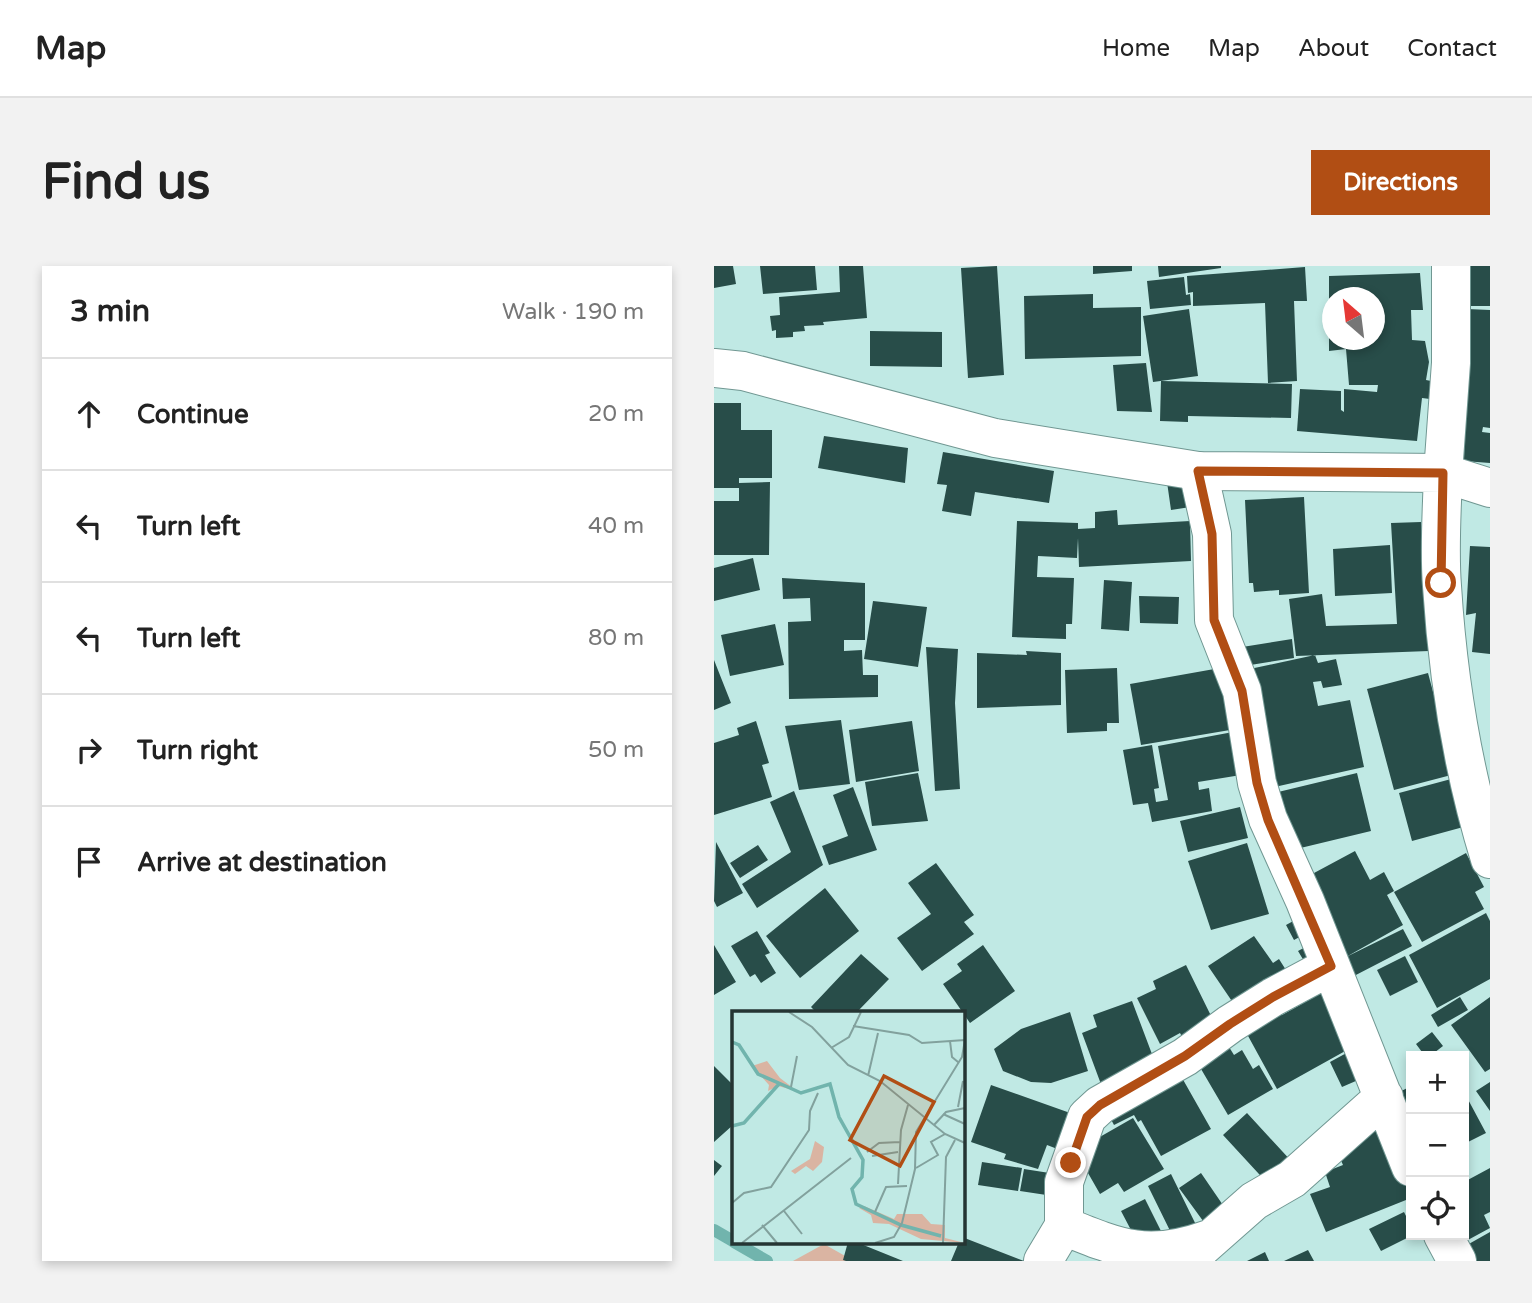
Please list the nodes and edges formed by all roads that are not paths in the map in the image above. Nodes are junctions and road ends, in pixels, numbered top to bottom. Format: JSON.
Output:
{"nodes":[{"id":1,"x":1451,"y":266,"type":"edge"},
{"id":2,"x":714,"y":368,"type":"edge"},
{"id":3,"x":1198,"y":471,"type":"junction"},
{"id":4,"x":1443,"y":473,"type":"junction"},
{"id":5,"x":1490,"y":488,"type":"edge"},
{"id":6,"x":1490,"y":859,"type":"edge"},
{"id":7,"x":1331,"y":966,"type":"junction"},
{"id":8,"x":1384,"y":1097,"type":"junction"},
{"id":9,"x":1406,"y":1154,"type":"edge"},
{"id":10,"x":1064,"y":1226,"type":"junction"},
{"id":11,"x":1217,"y":1236,"type":"junction"},
{"id":12,"x":1446,"y":1240,"type":"edge"},
{"id":13,"x":1043,"y":1261,"type":"edge"},
{"id":14,"x":1186,"y":1261,"type":"edge"},
{"id":15,"x":1457,"y":1261,"type":"edge"}],
"edges":[{"from":1,"to":4,"type":"street"},
{"from":2,"to":3,"type":"street"},
{"from":3,"to":4,"type":"street"},
{"from":3,"to":7,"type":"street"},
{"from":4,"to":5,"type":"street"},
{"from":4,"to":6,"type":"street"},
{"from":7,"to":8,"type":"street"},
{"from":7,"to":10,"type":"street"},
{"from":8,"to":9,"type":"street"},
{"from":8,"to":11,"type":"street"},
{"from":10,"to":11,"type":"street"},
{"from":10,"to":13,"type":"street"},
{"from":11,"to":14,"type":"street"},
{"from":12,"to":15,"type":"street"}]}
